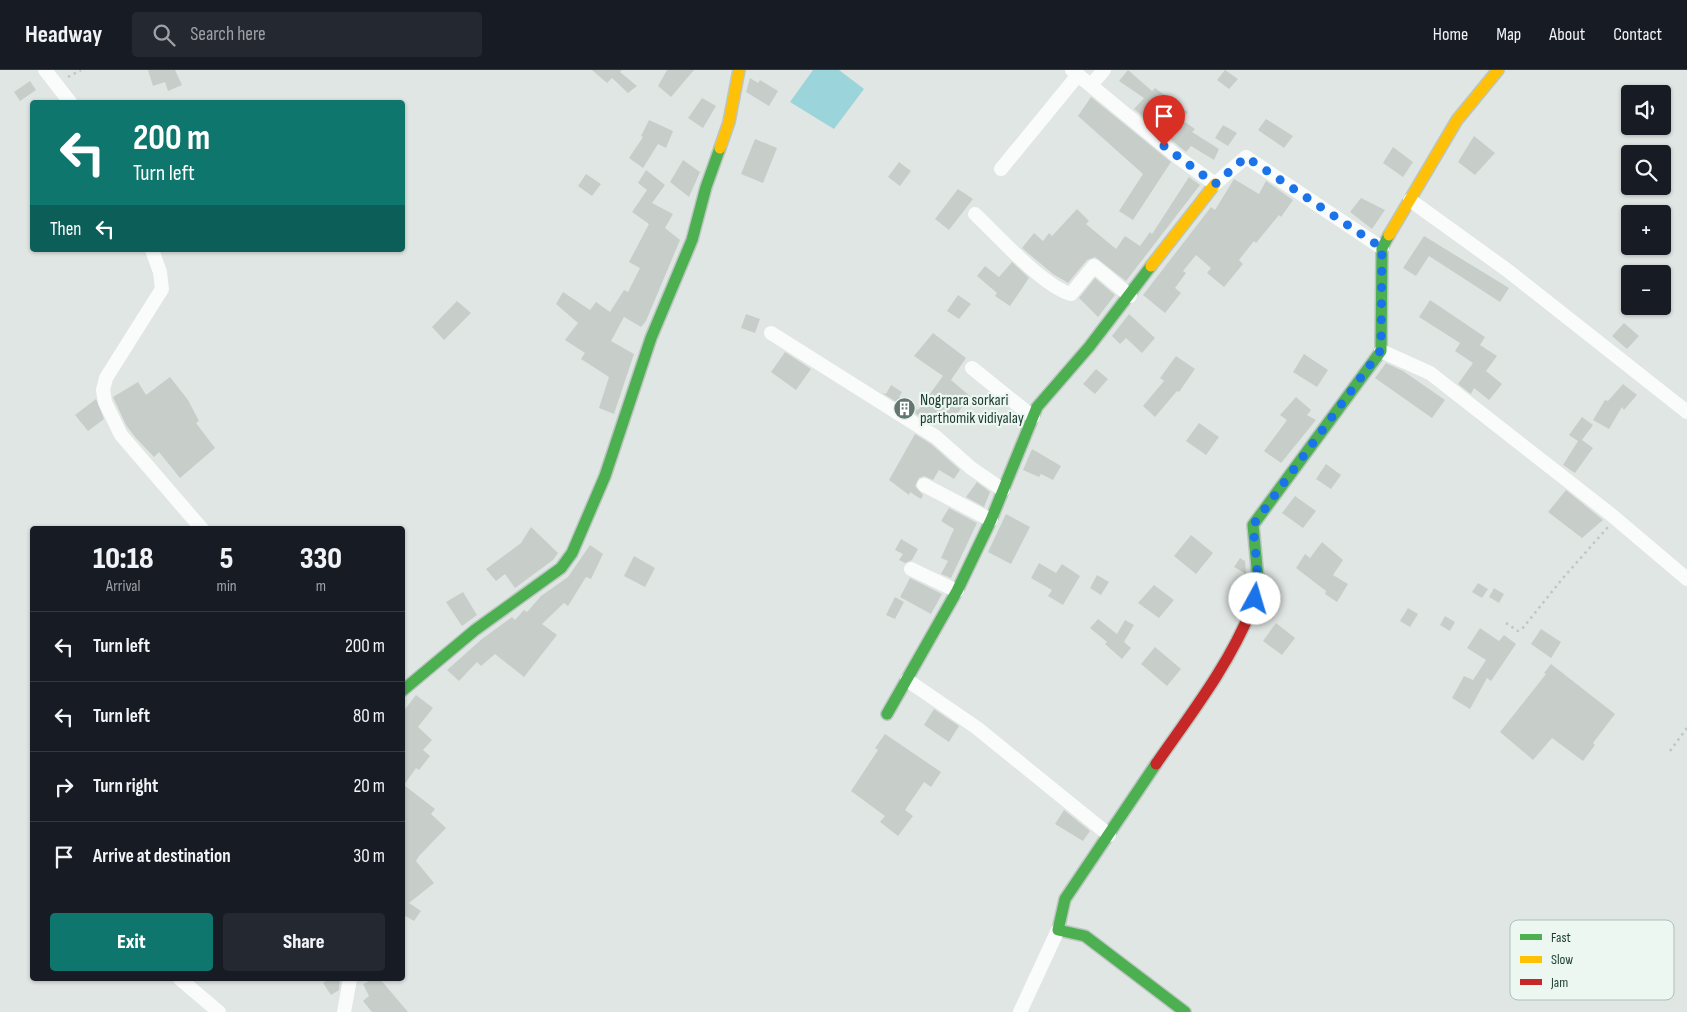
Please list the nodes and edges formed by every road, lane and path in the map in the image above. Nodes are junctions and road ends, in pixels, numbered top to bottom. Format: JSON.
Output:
{"nodes":[{"id":1,"x":45,"y":70,"type":"edge"},
{"id":2,"x":739,"y":70,"type":"edge"},
{"id":3,"x":1104,"y":70,"type":"edge"},
{"id":4,"x":1498,"y":70,"type":"edge"},
{"id":5,"x":1075,"y":72,"type":"edge"},
{"id":6,"x":1091,"y":85,"type":"junction"},
{"id":7,"x":68,"y":100,"type":"edge"},
{"id":8,"x":1001,"y":169,"type":"dead end"},
{"id":9,"x":1215,"y":184,"type":"junction"},
{"id":10,"x":1410,"y":200,"type":"junction"},
{"id":11,"x":975,"y":214,"type":"dead end"},
{"id":12,"x":1382,"y":248,"type":"junction"},
{"id":13,"x":153,"y":252,"type":"edge"},
{"id":14,"x":1130,"y":296,"type":"junction"},
{"id":15,"x":770,"y":333,"type":"dead end"},
{"id":16,"x":1381,"y":350,"type":"junction"},
{"id":17,"x":972,"y":368,"type":"dead end"},
{"id":18,"x":1687,"y":412,"type":"edge"},
{"id":19,"x":1033,"y":417,"type":"junction"},
{"id":20,"x":924,"y":485,"type":"dead end"},
{"id":21,"x":1003,"y":490,"type":"junction"},
{"id":22,"x":1616,"y":519,"type":"junction"},
{"id":23,"x":991,"y":520,"type":"junction"},
{"id":24,"x":199,"y":526,"type":"edge"},
{"id":25,"x":911,"y":569,"type":"dead end"},
{"id":26,"x":1687,"y":579,"type":"edge"},
{"id":27,"x":957,"y":591,"type":"junction"},
{"id":28,"x":1506,"y":623,"type":"dead end"},
{"id":29,"x":907,"y":680,"type":"junction"},
{"id":30,"x":405,"y":688,"type":"edge"},
{"id":31,"x":887,"y":714,"type":"dead end"},
{"id":32,"x":1687,"y":728,"type":"edge"},
{"id":33,"x":1670,"y":752,"type":"dead end"},
{"id":34,"x":1109,"y":835,"type":"junction"},
{"id":35,"x":1058,"y":930,"type":"junction"},
{"id":36,"x":182,"y":981,"type":"edge"},
{"id":37,"x":350,"y":981,"type":"edge"},
{"id":38,"x":219,"y":1012,"type":"edge"},
{"id":39,"x":344,"y":1012,"type":"edge"},
{"id":40,"x":1020,"y":1012,"type":"edge"},
{"id":41,"x":1186,"y":1012,"type":"edge"}],
"edges":[{"from":1,"to":7,"type":"street"},
{"from":2,"to":30,"type":"street"},
{"from":3,"to":6,"type":"street"},
{"from":4,"to":10,"type":"street"},
{"from":5,"to":6,"type":"street"},
{"from":5,"to":8,"type":"street"},
{"from":6,"to":9,"type":"street"},
{"from":9,"to":12,"type":"street"},
{"from":9,"to":14,"type":"street"},
{"from":10,"to":12,"type":"street"},
{"from":10,"to":18,"type":"street"},
{"from":11,"to":14,"type":"street"},
{"from":12,"to":16,"type":"street"},
{"from":13,"to":24,"type":"street"},
{"from":14,"to":19,"type":"street"},
{"from":15,"to":21,"type":"street"},
{"from":16,"to":22,"type":"street"},
{"from":16,"to":34,"type":"street"},
{"from":17,"to":19,"type":"street"},
{"from":19,"to":21,"type":"street"},
{"from":20,"to":23,"type":"street"},
{"from":21,"to":23,"type":"street"},
{"from":22,"to":26,"type":"street"},
{"from":22,"to":28,"type":"path"},
{"from":23,"to":27,"type":"street"},
{"from":25,"to":27,"type":"street"},
{"from":27,"to":29,"type":"street"},
{"from":29,"to":31,"type":"street"},
{"from":29,"to":34,"type":"street"},
{"from":32,"to":33,"type":"path"},
{"from":34,"to":35,"type":"street"},
{"from":35,"to":40,"type":"street"},
{"from":35,"to":41,"type":"street"},
{"from":36,"to":38,"type":"street"},
{"from":37,"to":39,"type":"street"}]}
